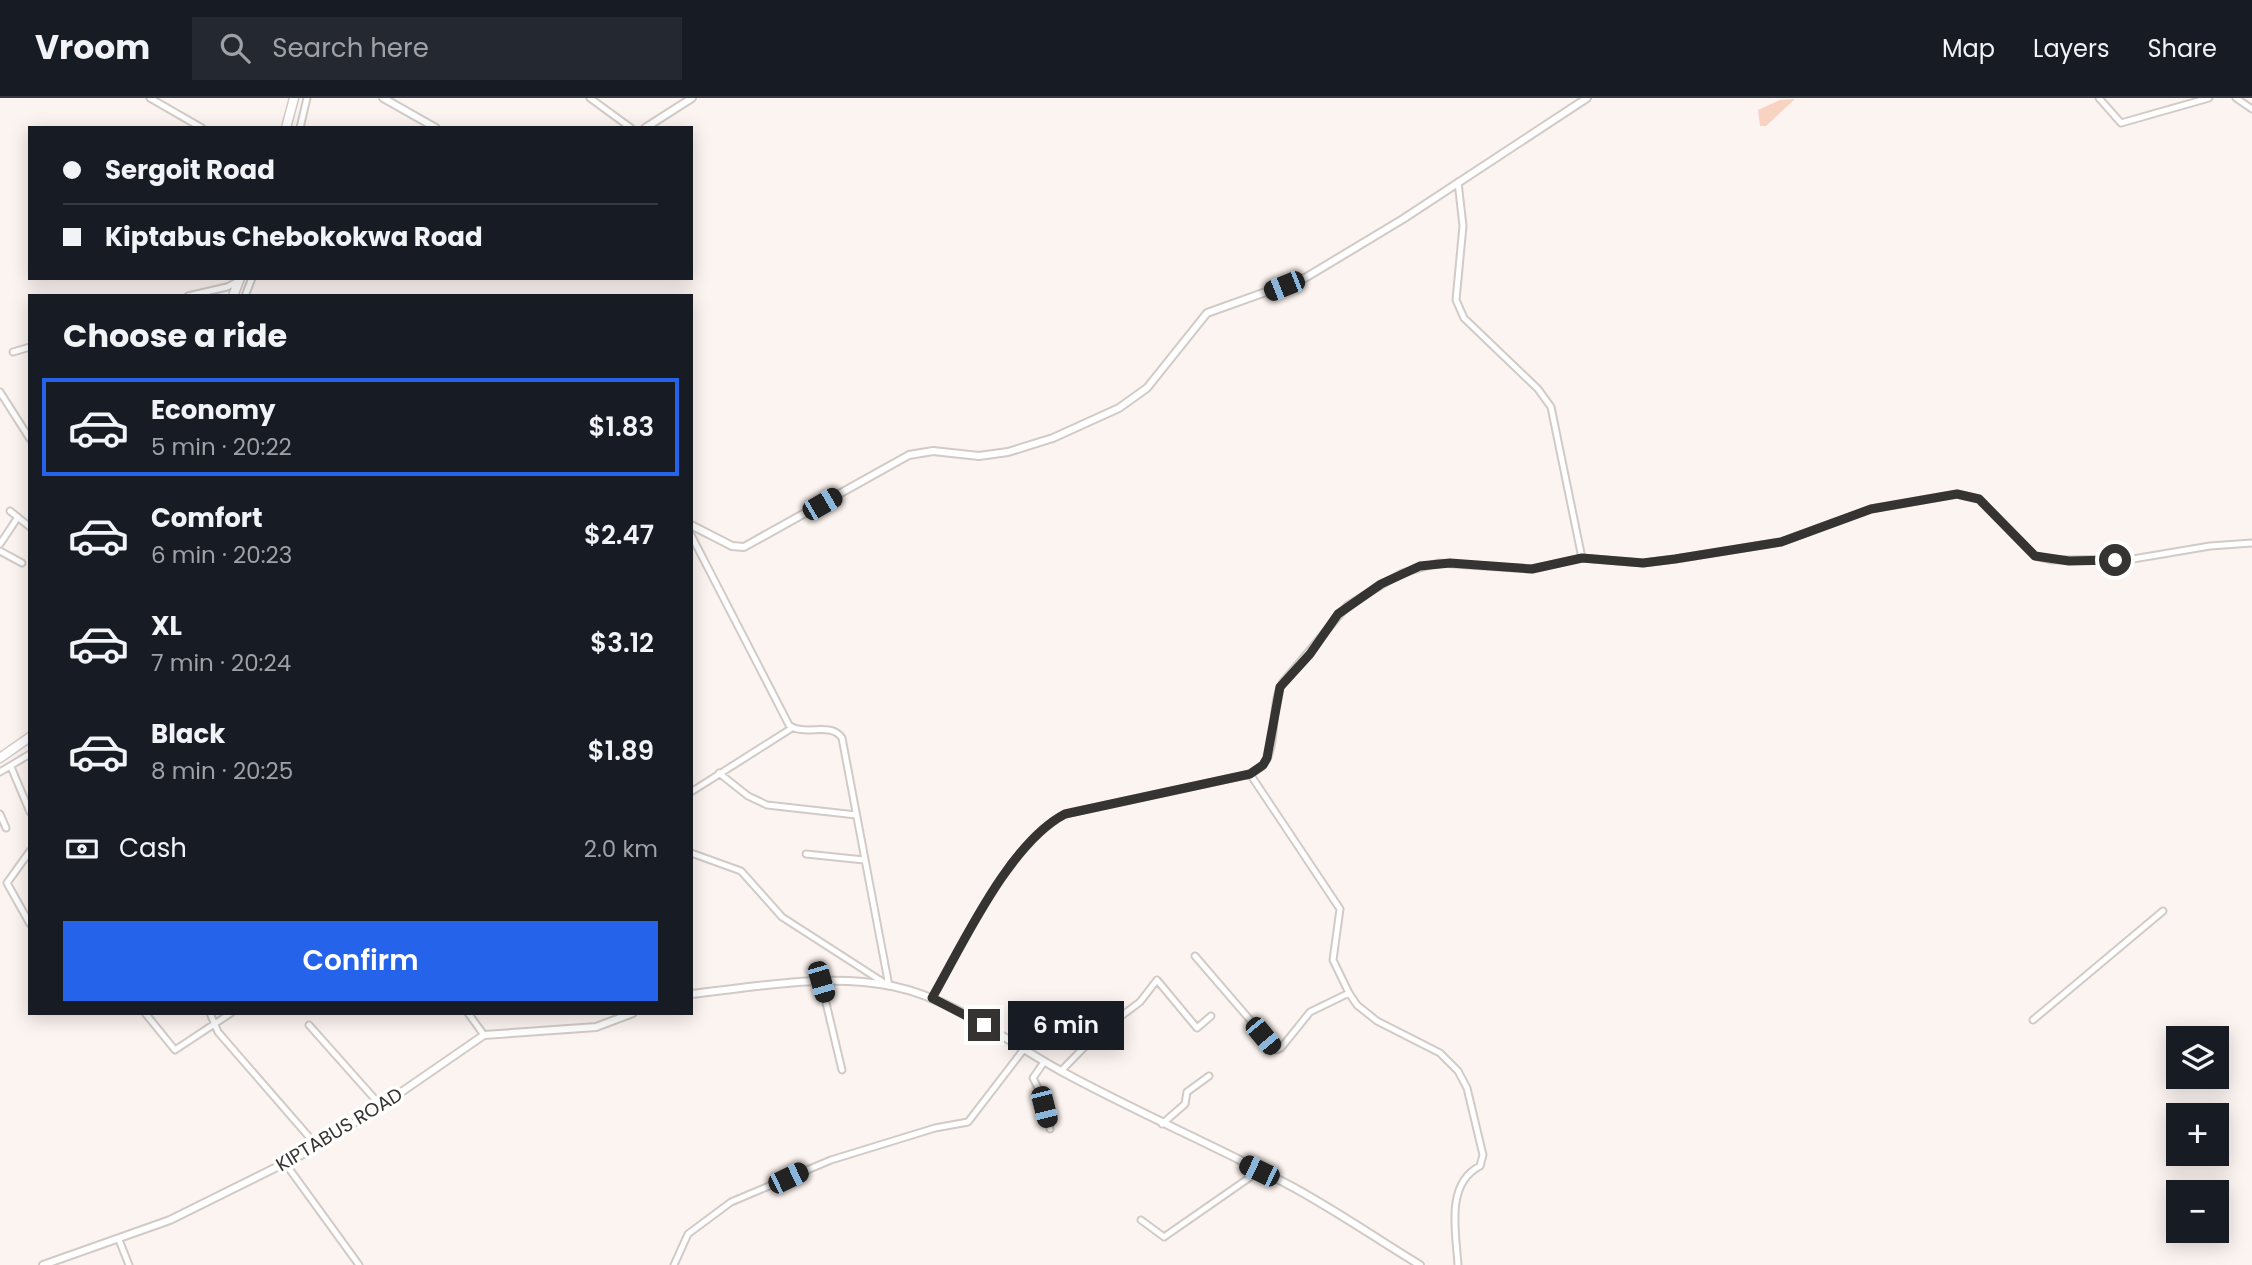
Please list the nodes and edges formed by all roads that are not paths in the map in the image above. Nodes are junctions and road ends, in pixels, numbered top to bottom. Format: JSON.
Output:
{"nodes":[{"id":1,"x":150,"y":98,"type":"edge"},
{"id":2,"x":294,"y":98,"type":"edge"},
{"id":3,"x":307,"y":98,"type":"edge"},
{"id":4,"x":383,"y":98,"type":"edge"},
{"id":5,"x":590,"y":98,"type":"edge"},
{"id":6,"x":692,"y":98,"type":"edge"},
{"id":7,"x":1587,"y":98,"type":"edge"},
{"id":8,"x":2099,"y":98,"type":"edge"},
{"id":9,"x":2209,"y":98,"type":"edge"},
{"id":10,"x":2236,"y":98,"type":"edge"},
{"id":11,"x":2252,"y":109,"type":"edge"},
{"id":12,"x":199,"y":126,"type":"edge"},
{"id":13,"x":287,"y":126,"type":"edge"},
{"id":14,"x":300,"y":126,"type":"edge"},
{"id":15,"x":432,"y":126,"type":"edge"},
{"id":16,"x":628,"y":126,"type":"edge"},
{"id":17,"x":648,"y":126,"type":"edge"},
{"id":18,"x":1458,"y":182,"type":"junction"},
{"id":19,"x":240,"y":280,"type":"edge"},
{"id":20,"x":198,"y":294,"type":"edge"},
{"id":21,"x":28,"y":348,"type":"edge"},
{"id":22,"x":13,"y":352,"type":"dead end"},
{"id":23,"x":0,"y":393,"type":"edge"},
{"id":24,"x":28,"y":436,"type":"edge"},
{"id":25,"x":10,"y":511,"type":"dead end"},
{"id":26,"x":18,"y":517,"type":"junction"},
{"id":27,"x":28,"y":525,"type":"edge"},
{"id":28,"x":693,"y":526,"type":"edge"},
{"id":29,"x":693,"y":539,"type":"edge"},
{"id":30,"x":2252,"y":543,"type":"edge"},
{"id":31,"x":0,"y":544,"type":"edge"},
{"id":32,"x":0,"y":551,"type":"edge"},
{"id":33,"x":1582,"y":558,"type":"junction"},
{"id":34,"x":23,"y":564,"type":"dead end"},
{"id":35,"x":792,"y":728,"type":"junction"},
{"id":36,"x":28,"y":738,"type":"edge"},
{"id":37,"x":28,"y":755,"type":"edge"},
{"id":38,"x":0,"y":758,"type":"edge"},
{"id":39,"x":11,"y":766,"type":"junction"},
{"id":40,"x":0,"y":772,"type":"edge"},
{"id":41,"x":719,"y":773,"type":"junction"},
{"id":42,"x":1250,"y":774,"type":"junction"},
{"id":43,"x":693,"y":791,"type":"edge"},
{"id":44,"x":28,"y":807,"type":"edge"},
{"id":45,"x":0,"y":814,"type":"edge"},
{"id":46,"x":856,"y":815,"type":"junction"},
{"id":47,"x":6,"y":828,"type":"dead end"},
{"id":48,"x":28,"y":854,"type":"edge"},
{"id":49,"x":693,"y":854,"type":"edge"},
{"id":50,"x":806,"y":854,"type":"dead end"},
{"id":51,"x":864,"y":860,"type":"junction"},
{"id":52,"x":2163,"y":911,"type":"dead end"},
{"id":53,"x":28,"y":920,"type":"edge"},
{"id":54,"x":1195,"y":956,"type":"dead end"},
{"id":55,"x":821,"y":982,"type":"junction"},
{"id":56,"x":889,"y":986,"type":"junction"},
{"id":57,"x":1349,"y":993,"type":"junction"},
{"id":58,"x":693,"y":994,"type":"edge"},
{"id":59,"x":932,"y":998,"type":"junction"},
{"id":60,"x":147,"y":1015,"type":"edge"},
{"id":61,"x":211,"y":1015,"type":"edge"},
{"id":62,"x":228,"y":1015,"type":"edge"},
{"id":63,"x":469,"y":1015,"type":"edge"},
{"id":64,"x":628,"y":1015,"type":"edge"},
{"id":65,"x":1211,"y":1016,"type":"dead end"},
{"id":66,"x":2033,"y":1020,"type":"dead end"},
{"id":67,"x":214,"y":1025,"type":"junction"},
{"id":68,"x":309,"y":1026,"type":"dead end"},
{"id":69,"x":484,"y":1035,"type":"junction"},
{"id":70,"x":1024,"y":1049,"type":"junction"},
{"id":71,"x":1044,"y":1062,"type":"junction"},
{"id":72,"x":842,"y":1070,"type":"dead end"},
{"id":73,"x":1061,"y":1071,"type":"junction"},
{"id":74,"x":1209,"y":1076,"type":"dead end"},
{"id":75,"x":381,"y":1106,"type":"junction"},
{"id":76,"x":1162,"y":1124,"type":"junction"},
{"id":77,"x":1050,"y":1129,"type":"dead end"},
{"id":78,"x":317,"y":1146,"type":"junction"},
{"id":79,"x":285,"y":1163,"type":"junction"},
{"id":80,"x":1259,"y":1171,"type":"junction"},
{"id":81,"x":1141,"y":1220,"type":"dead end"},
{"id":82,"x":119,"y":1240,"type":"junction"},
{"id":83,"x":43,"y":1265,"type":"edge"},
{"id":84,"x":129,"y":1265,"type":"edge"},
{"id":85,"x":359,"y":1265,"type":"edge"},
{"id":86,"x":674,"y":1265,"type":"edge"},
{"id":87,"x":1420,"y":1265,"type":"edge"},
{"id":88,"x":1458,"y":1265,"type":"edge"}],
"edges":[{"from":1,"to":12,"type":"street"},
{"from":2,"to":13,"type":"main road"},
{"from":3,"to":14,"type":"street"},
{"from":4,"to":15,"type":"street"},
{"from":5,"to":16,"type":"street"},
{"from":6,"to":17,"type":"street"},
{"from":7,"to":18,"type":"street"},
{"from":8,"to":9,"type":"street"},
{"from":10,"to":11,"type":"street"},
{"from":18,"to":28,"type":"street"},
{"from":18,"to":33,"type":"street"},
{"from":19,"to":20,"type":"street"},
{"from":21,"to":22,"type":"street"},
{"from":23,"to":24,"type":"street"},
{"from":25,"to":26,"type":"street"},
{"from":26,"to":27,"type":"street"},
{"from":26,"to":31,"type":"street"},
{"from":29,"to":35,"type":"street"},
{"from":30,"to":33,"type":"street"},
{"from":32,"to":34,"type":"street"},
{"from":33,"to":42,"type":"street"},
{"from":35,"to":41,"type":"street"},
{"from":35,"to":46,"type":"street"},
{"from":36,"to":38,"type":"main road"},
{"from":37,"to":39,"type":"street"},
{"from":39,"to":40,"type":"street"},
{"from":39,"to":44,"type":"street"},
{"from":41,"to":43,"type":"street"},
{"from":41,"to":46,"type":"street"},
{"from":42,"to":57,"type":"street"},
{"from":42,"to":59,"type":"street"},
{"from":45,"to":47,"type":"street"},
{"from":46,"to":51,"type":"street"},
{"from":48,"to":53,"type":"street"},
{"from":49,"to":56,"type":"street"},
{"from":50,"to":51,"type":"street"},
{"from":51,"to":56,"type":"street"},
{"from":52,"to":66,"type":"street"},
{"from":54,"to":57,"type":"street"},
{"from":55,"to":56,"type":"street"},
{"from":55,"to":58,"type":"street"},
{"from":55,"to":72,"type":"street"},
{"from":56,"to":59,"type":"street"},
{"from":57,"to":88,"type":"street"},
{"from":59,"to":70,"type":"street"},
{"from":60,"to":67,"type":"street"},
{"from":61,"to":67,"type":"street"},
{"from":62,"to":67,"type":"street"},
{"from":63,"to":69,"type":"street"},
{"from":64,"to":69,"type":"street"},
{"from":65,"to":73,"type":"street"},
{"from":67,"to":78,"type":"street"},
{"from":68,"to":75,"type":"street"},
{"from":69,"to":75,"type":"street","name":"KIPTABUS ROAD"},
{"from":70,"to":71,"type":"street"},
{"from":70,"to":86,"type":"street"},
{"from":71,"to":73,"type":"street"},
{"from":71,"to":77,"type":"street"},
{"from":73,"to":76,"type":"street"},
{"from":74,"to":76,"type":"street"},
{"from":75,"to":78,"type":"street","name":"KIPTABUS ROAD"},
{"from":76,"to":80,"type":"street"},
{"from":78,"to":79,"type":"street","name":"KIPTABUS ROAD"},
{"from":79,"to":82,"type":"street","name":"KIPTABUS ROAD"},
{"from":79,"to":85,"type":"street"},
{"from":80,"to":81,"type":"street"},
{"from":80,"to":87,"type":"street"},
{"from":82,"to":83,"type":"street","name":"KIPTABUS ROAD"},
{"from":82,"to":84,"type":"street"}]}
